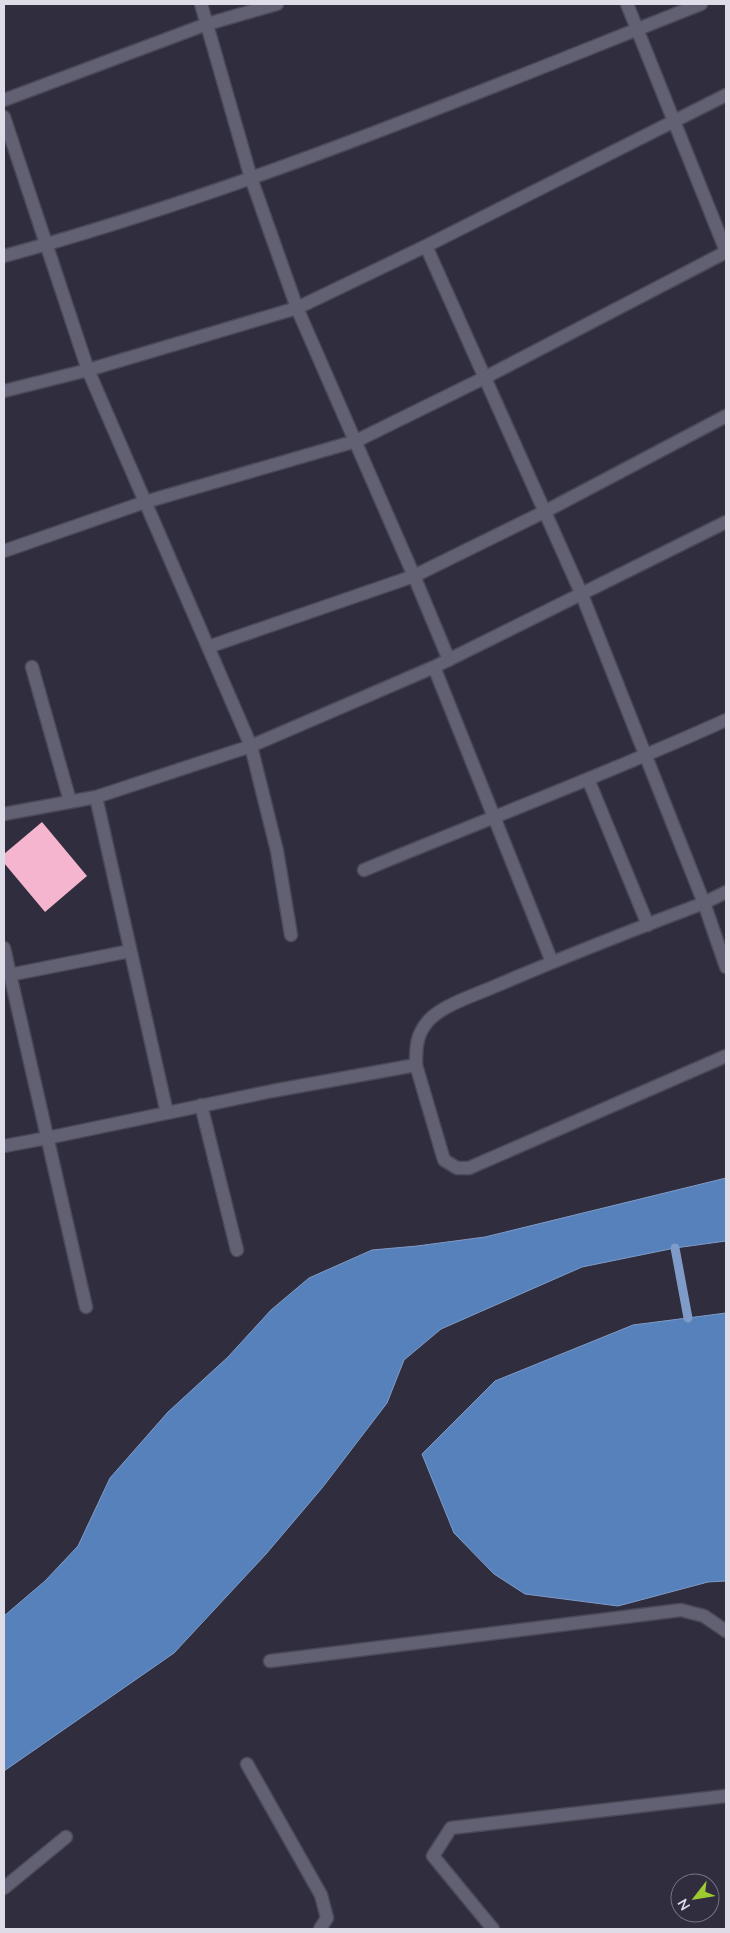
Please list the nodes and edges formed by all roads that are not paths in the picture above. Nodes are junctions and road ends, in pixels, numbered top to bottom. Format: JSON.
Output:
{"nodes":[{"id":1,"x":201,"y":4,"type":"edge"},
{"id":2,"x":277,"y":4,"type":"edge"},
{"id":3,"x":627,"y":4,"type":"edge"},
{"id":4,"x":701,"y":4,"type":"edge"},
{"id":5,"x":206,"y":24,"type":"junction"},
{"id":6,"x":637,"y":29,"type":"junction"},
{"id":7,"x":726,"y":95,"type":"edge"},
{"id":8,"x":4,"y":100,"type":"edge"},
{"id":9,"x":4,"y":117,"type":"edge"},
{"id":10,"x":674,"y":120,"type":"junction"},
{"id":11,"x":251,"y":178,"type":"junction"},
{"id":12,"x":47,"y":244,"type":"junction"},
{"id":13,"x":426,"y":246,"type":"junction"},
{"id":14,"x":726,"y":252,"type":"edge"},
{"id":15,"x":4,"y":256,"type":"edge"},
{"id":16,"x":297,"y":308,"type":"junction"},
{"id":17,"x":88,"y":370,"type":"junction"},
{"id":18,"x":484,"y":378,"type":"junction"},
{"id":19,"x":4,"y":390,"type":"edge"},
{"id":20,"x":726,"y":416,"type":"edge"},
{"id":21,"x":356,"y":441,"type":"junction"},
{"id":22,"x":145,"y":502,"type":"junction"},
{"id":23,"x":546,"y":511,"type":"junction"},
{"id":24,"x":726,"y":522,"type":"edge"},
{"id":25,"x":4,"y":551,"type":"edge"},
{"id":26,"x":414,"y":576,"type":"junction"},
{"id":27,"x":582,"y":595,"type":"junction"},
{"id":28,"x":208,"y":647,"type":"junction"},
{"id":29,"x":449,"y":660,"type":"junction"},
{"id":30,"x":32,"y":667,"type":"dead end"},
{"id":31,"x":434,"y":667,"type":"junction"},
{"id":32,"x":726,"y":720,"type":"edge"},
{"id":33,"x":250,"y":746,"type":"junction"},
{"id":34,"x":646,"y":756,"type":"junction"},
{"id":35,"x":588,"y":779,"type":"junction"},
{"id":36,"x":96,"y":797,"type":"junction"},
{"id":37,"x":70,"y":801,"type":"junction"},
{"id":38,"x":4,"y":814,"type":"edge"},
{"id":39,"x":494,"y":816,"type":"junction"},
{"id":40,"x":364,"y":870,"type":"dead end"},
{"id":41,"x":726,"y":892,"type":"edge"},
{"id":42,"x":704,"y":903,"type":"junction"},
{"id":43,"x":648,"y":924,"type":"junction"},
{"id":44,"x":291,"y":935,"type":"dead end"},
{"id":45,"x":4,"y":948,"type":"edge"},
{"id":46,"x":130,"y":951,"type":"junction"},
{"id":47,"x":552,"y":962,"type":"junction"},
{"id":48,"x":726,"y":967,"type":"edge"},
{"id":49,"x":9,"y":976,"type":"junction"},
{"id":50,"x":726,"y":1056,"type":"edge"},
{"id":51,"x":416,"y":1065,"type":"junction"},
{"id":52,"x":201,"y":1105,"type":"junction"},
{"id":53,"x":167,"y":1112,"type":"junction"},
{"id":54,"x":48,"y":1138,"type":"junction"},
{"id":55,"x":4,"y":1146,"type":"edge"},
{"id":56,"x":237,"y":1250,"type":"dead end"},
{"id":57,"x":86,"y":1307,"type":"dead end"},
{"id":58,"x":726,"y":1631,"type":"edge"},
{"id":59,"x":270,"y":1661,"type":"dead end"},
{"id":60,"x":247,"y":1764,"type":"dead end"},
{"id":61,"x":726,"y":1796,"type":"edge"},
{"id":62,"x":66,"y":1837,"type":"dead end"},
{"id":63,"x":4,"y":1888,"type":"edge"},
{"id":64,"x":320,"y":1929,"type":"edge"},
{"id":65,"x":493,"y":1929,"type":"edge"}],
"edges":[{"from":1,"to":5,"type":"street"},
{"from":2,"to":5,"type":"street"},
{"from":3,"to":6,"type":"street"},
{"from":4,"to":6,"type":"street"},
{"from":5,"to":8,"type":"street"},
{"from":5,"to":11,"type":"street"},
{"from":6,"to":10,"type":"street"},
{"from":6,"to":11,"type":"street"},
{"from":7,"to":10,"type":"street"},
{"from":9,"to":12,"type":"street"},
{"from":10,"to":13,"type":"street"},
{"from":10,"to":14,"type":"street"},
{"from":11,"to":12,"type":"street"},
{"from":11,"to":16,"type":"street"},
{"from":12,"to":15,"type":"street"},
{"from":12,"to":17,"type":"street"},
{"from":13,"to":16,"type":"street"},
{"from":13,"to":18,"type":"street"},
{"from":14,"to":18,"type":"street"},
{"from":16,"to":17,"type":"street"},
{"from":16,"to":21,"type":"street"},
{"from":17,"to":19,"type":"street"},
{"from":17,"to":22,"type":"street"},
{"from":18,"to":21,"type":"street"},
{"from":18,"to":23,"type":"street"},
{"from":20,"to":23,"type":"street"},
{"from":21,"to":22,"type":"street"},
{"from":21,"to":26,"type":"street"},
{"from":22,"to":25,"type":"street"},
{"from":22,"to":28,"type":"street"},
{"from":23,"to":26,"type":"street"},
{"from":23,"to":27,"type":"street"},
{"from":24,"to":27,"type":"street"},
{"from":26,"to":28,"type":"street"},
{"from":26,"to":29,"type":"street"},
{"from":27,"to":29,"type":"street"},
{"from":27,"to":34,"type":"street"},
{"from":28,"to":33,"type":"street"},
{"from":29,"to":31,"type":"street"},
{"from":30,"to":37,"type":"street"},
{"from":31,"to":33,"type":"street"},
{"from":31,"to":39,"type":"street"},
{"from":32,"to":34,"type":"street"},
{"from":33,"to":36,"type":"street"},
{"from":33,"to":44,"type":"street"},
{"from":34,"to":35,"type":"street"},
{"from":34,"to":42,"type":"street"},
{"from":35,"to":39,"type":"street"},
{"from":35,"to":43,"type":"street"},
{"from":36,"to":37,"type":"street"},
{"from":36,"to":46,"type":"street"},
{"from":37,"to":38,"type":"street"},
{"from":39,"to":40,"type":"street"},
{"from":39,"to":47,"type":"street"},
{"from":41,"to":42,"type":"street"},
{"from":42,"to":43,"type":"street"},
{"from":42,"to":48,"type":"street"},
{"from":43,"to":47,"type":"street"},
{"from":45,"to":49,"type":"street"},
{"from":46,"to":49,"type":"street"},
{"from":46,"to":53,"type":"street"},
{"from":47,"to":51,"type":"street"},
{"from":49,"to":54,"type":"street"},
{"from":50,"to":51,"type":"street"},
{"from":51,"to":52,"type":"street"},
{"from":52,"to":53,"type":"street"},
{"from":52,"to":56,"type":"street"},
{"from":53,"to":54,"type":"street"},
{"from":54,"to":55,"type":"street"},
{"from":54,"to":57,"type":"street"},
{"from":58,"to":59,"type":"street"},
{"from":60,"to":64,"type":"street"},
{"from":61,"to":65,"type":"street"},
{"from":62,"to":63,"type":"street"}]}
